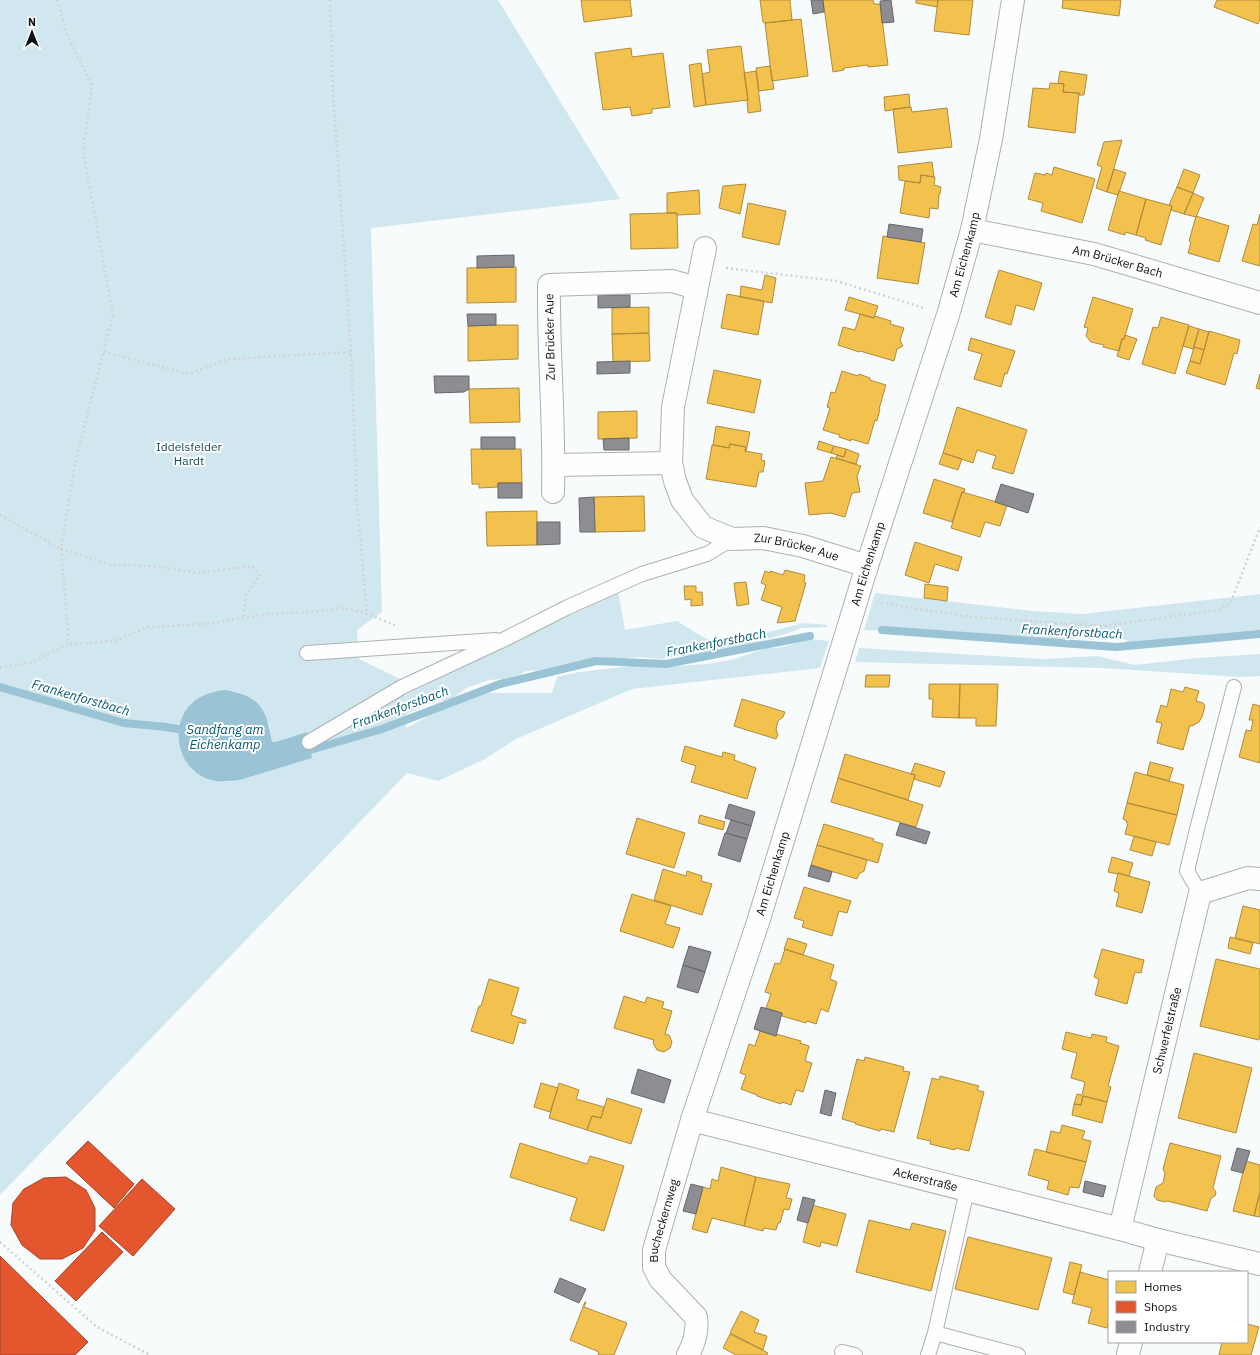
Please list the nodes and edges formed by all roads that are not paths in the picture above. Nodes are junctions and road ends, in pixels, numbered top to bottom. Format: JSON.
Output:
{"nodes":[{"id":1,"x":1013,"y":0,"type":"edge"},
{"id":2,"x":972,"y":230,"type":"junction"},
{"id":3,"x":703,"y":256,"type":"road end"},
{"id":4,"x":696,"y":288,"type":"junction"},
{"id":5,"x":1260,"y":304,"type":"edge"},
{"id":6,"x":671,"y":463,"type":"junction"},
{"id":7,"x":554,"y":465,"type":"junction"},
{"id":8,"x":553,"y":492,"type":"dead end"},
{"id":9,"x":732,"y":539,"type":"junction"},
{"id":10,"x":867,"y":566,"type":"junction"},
{"id":11,"x":505,"y":639,"type":"junction"},
{"id":12,"x":307,"y":653,"type":"dead end"},
{"id":13,"x":1234,"y":686,"type":"dead end"},
{"id":14,"x":309,"y":742,"type":"dead end"},
{"id":15,"x":1260,"y":879,"type":"edge"},
{"id":16,"x":1200,"y":893,"type":"junction"},
{"id":17,"x":692,"y":1120,"type":"junction"},
{"id":18,"x":967,"y":1190,"type":"junction"},
{"id":19,"x":1120,"y":1229,"type":"junction"},
{"id":20,"x":1158,"y":1240,"type":"junction"},
{"id":21,"x":1260,"y":1264,"type":"edge"},
{"id":22,"x":1150,"y":1271,"type":"edge"},
{"id":23,"x":935,"y":1333,"type":"junction"},
{"id":24,"x":1131,"y":1343,"type":"edge"},
{"id":25,"x":688,"y":1355,"type":"edge"},
{"id":26,"x":928,"y":1355,"type":"edge"},
{"id":27,"x":1018,"y":1355,"type":"edge"},
{"id":28,"x":1128,"y":1355,"type":"edge"}],
"edges":[{"from":1,"to":2,"type":"street","name":"Am Eichenkamp"},
{"from":2,"to":5,"type":"street","name":"Am Brücker Bach"},
{"from":2,"to":10,"type":"street","name":"Am Eichenkamp"},
{"from":3,"to":4,"type":"street","name":"Zur Brücker Aue"},
{"from":4,"to":6,"type":"street","name":"Zur Brücker Aue"},
{"from":4,"to":7,"type":"street","name":"Zur Brücker Aue"},
{"from":6,"to":7,"type":"street"},
{"from":6,"to":9,"type":"street","name":"Zur Brücker Aue"},
{"from":7,"to":8,"type":"street","name":"Zur Brücker Aue"},
{"from":9,"to":10,"type":"street","name":"Zur Brücker Aue"},
{"from":9,"to":11,"type":"lane"},
{"from":10,"to":17,"type":"street","name":"Am Eichenkamp"},
{"from":11,"to":12,"type":"lane"},
{"from":11,"to":14,"type":"lane"},
{"from":13,"to":16,"type":"lane"},
{"from":15,"to":16,"type":"street"},
{"from":16,"to":19,"type":"street","name":"Schwerfelstraße"},
{"from":17,"to":18,"type":"street","name":"Ackerstraße"},
{"from":17,"to":25,"type":"street","name":"Bucheckernweg"},
{"from":18,"to":19,"type":"street","name":"Ackerstraße"},
{"from":18,"to":23,"type":"lane"},
{"from":19,"to":20,"type":"street","name":"Ackerstraße"},
{"from":20,"to":21,"type":"street","name":"Ackerstraße"},
{"from":20,"to":22,"type":"street"},
{"from":23,"to":26,"type":"lane"},
{"from":23,"to":27,"type":"lane"},
{"from":24,"to":28,"type":"street"}]}
